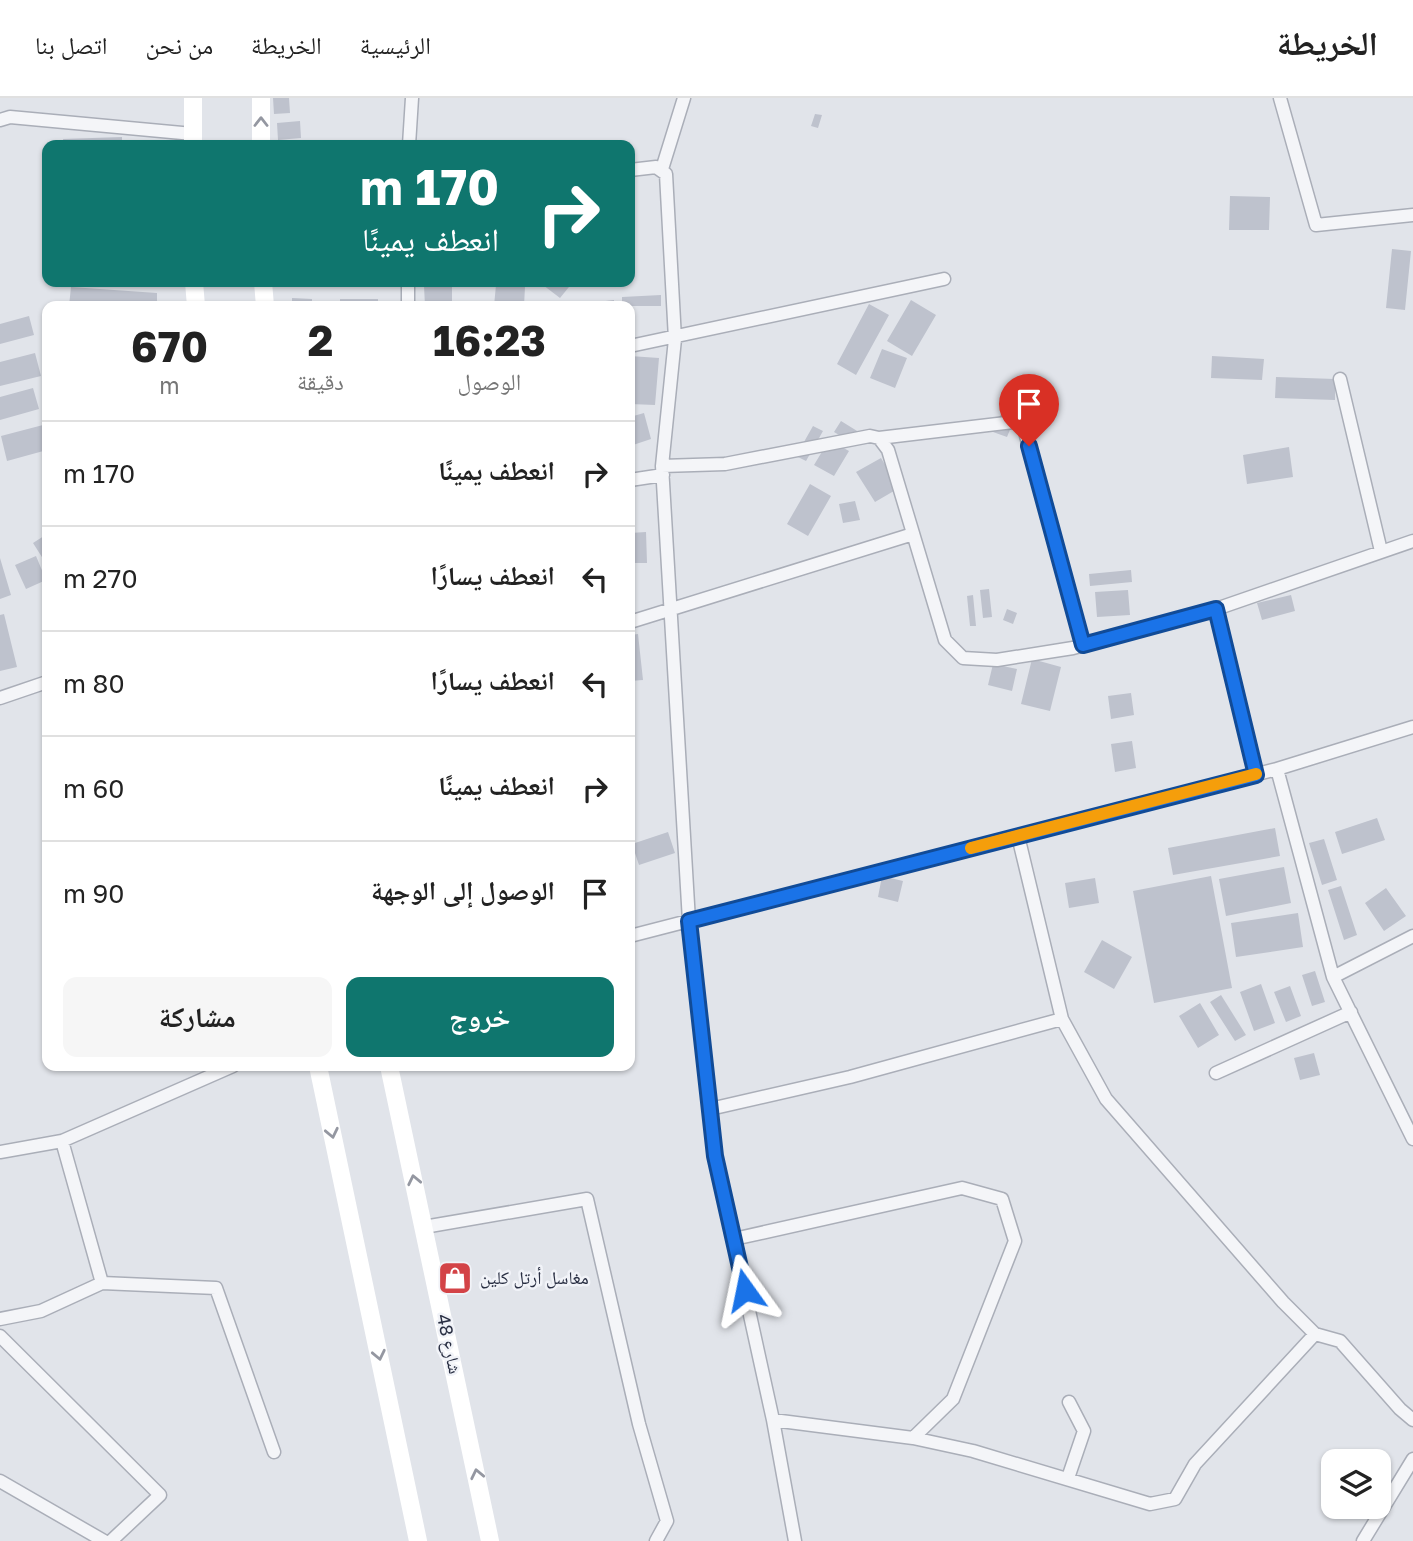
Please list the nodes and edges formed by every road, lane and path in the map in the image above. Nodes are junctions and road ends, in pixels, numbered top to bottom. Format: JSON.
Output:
{"nodes":[{"id":1,"x":193,"y":98,"type":"edge"},
{"id":2,"x":261,"y":98,"type":"edge"},
{"id":3,"x":412,"y":98,"type":"edge"},
{"id":4,"x":684,"y":98,"type":"edge"},
{"id":5,"x":1280,"y":98,"type":"edge"},
{"id":6,"x":0,"y":120,"type":"edge"},
{"id":7,"x":193,"y":139,"type":"edge"},
{"id":8,"x":261,"y":140,"type":"edge"},
{"id":9,"x":409,"y":140,"type":"edge"},
{"id":10,"x":662,"y":169,"type":"junction"},
{"id":11,"x":635,"y":170,"type":"edge"},
{"id":12,"x":1413,"y":215,"type":"edge"},
{"id":13,"x":944,"y":279,"type":"dead end"},
{"id":14,"x":675,"y":339,"type":"junction"},
{"id":15,"x":635,"y":345,"type":"edge"},
{"id":16,"x":1340,"y":379,"type":"dead end"},
{"id":17,"x":879,"y":438,"type":"junction"},
{"id":18,"x":663,"y":470,"type":"junction"},
{"id":19,"x":635,"y":478,"type":"edge"},
{"id":20,"x":913,"y":534,"type":"junction"},
{"id":21,"x":1413,"y":541,"type":"edge"},
{"id":22,"x":1381,"y":551,"type":"junction"},
{"id":23,"x":1216,"y":609,"type":"junction"},
{"id":24,"x":671,"y":612,"type":"junction"},
{"id":25,"x":635,"y":621,"type":"edge"},
{"id":26,"x":1083,"y":645,"type":"junction"},
{"id":27,"x":42,"y":684,"type":"edge"},
{"id":28,"x":0,"y":698,"type":"edge"},
{"id":29,"x":1413,"y":727,"type":"edge"},
{"id":30,"x":1277,"y":769,"type":"junction"},
{"id":31,"x":1256,"y":775,"type":"junction"},
{"id":32,"x":1018,"y":836,"type":"junction"},
{"id":33,"x":689,"y":921,"type":"junction"},
{"id":34,"x":635,"y":935,"type":"edge"},
{"id":35,"x":1413,"y":936,"type":"edge"},
{"id":36,"x":1333,"y":977,"type":"junction"},
{"id":37,"x":1350,"y":1013,"type":"junction"},
{"id":38,"x":1062,"y":1018,"type":"junction"},
{"id":39,"x":222,"y":1071,"type":"edge"},
{"id":40,"x":319,"y":1071,"type":"edge"},
{"id":41,"x":390,"y":1071,"type":"edge"},
{"id":42,"x":1216,"y":1073,"type":"dead end"},
{"id":43,"x":710,"y":1109,"type":"junction"},
{"id":44,"x":1413,"y":1139,"type":"edge"},
{"id":45,"x":62,"y":1141,"type":"junction"},
{"id":46,"x":0,"y":1152,"type":"edge"},
{"id":47,"x":424,"y":1227,"type":"junction"},
{"id":48,"x":734,"y":1239,"type":"junction"},
{"id":49,"x":102,"y":1283,"type":"junction"},
{"id":50,"x":0,"y":1319,"type":"edge"},
{"id":51,"x":1315,"y":1334,"type":"junction"},
{"id":52,"x":0,"y":1336,"type":"edge"},
{"id":53,"x":1069,"y":1402,"type":"dead end"},
{"id":54,"x":773,"y":1420,"type":"junction"},
{"id":55,"x":1413,"y":1420,"type":"edge"},
{"id":56,"x":913,"y":1438,"type":"junction"},
{"id":57,"x":274,"y":1452,"type":"dead end"},
{"id":58,"x":1413,"y":1459,"type":"edge"},
{"id":59,"x":1068,"y":1478,"type":"junction"},
{"id":60,"x":0,"y":1481,"type":"edge"},
{"id":61,"x":104,"y":1541,"type":"edge"},
{"id":62,"x":111,"y":1541,"type":"edge"},
{"id":63,"x":418,"y":1541,"type":"edge"},
{"id":64,"x":490,"y":1541,"type":"edge"},
{"id":65,"x":656,"y":1541,"type":"edge"},
{"id":66,"x":795,"y":1541,"type":"edge"},
{"id":67,"x":1363,"y":1541,"type":"edge"}],
"edges":[{"from":1,"to":7,"type":"main road"},
{"from":8,"to":2,"type":"main road","one_way":true},
{"from":3,"to":9,"type":"street"},
{"from":4,"to":10,"type":"street"},
{"from":5,"to":12,"type":"street"},
{"from":6,"to":7,"type":"street"},
{"from":10,"to":11,"type":"street"},
{"from":10,"to":14,"type":"street"},
{"from":13,"to":14,"type":"street"},
{"from":14,"to":15,"type":"street"},
{"from":14,"to":18,"type":"street"},
{"from":16,"to":22,"type":"street"},
{"from":17,"to":18,"type":"street"},
{"from":17,"to":20,"type":"street"},
{"from":17,"to":26,"type":"street"},
{"from":18,"to":19,"type":"street"},
{"from":18,"to":24,"type":"street"},
{"from":20,"to":24,"type":"street"},
{"from":20,"to":26,"type":"street"},
{"from":21,"to":22,"type":"street"},
{"from":22,"to":23,"type":"street"},
{"from":23,"to":26,"type":"street"},
{"from":23,"to":31,"type":"street"},
{"from":24,"to":25,"type":"street"},
{"from":24,"to":33,"type":"street"},
{"from":27,"to":28,"type":"street"},
{"from":29,"to":30,"type":"street"},
{"from":30,"to":31,"type":"street"},
{"from":30,"to":36,"type":"street"},
{"from":31,"to":32,"type":"street"},
{"from":32,"to":33,"type":"street"},
{"from":32,"to":38,"type":"street"},
{"from":33,"to":34,"type":"street"},
{"from":33,"to":43,"type":"street"},
{"from":35,"to":36,"type":"street"},
{"from":36,"to":37,"type":"street"},
{"from":37,"to":42,"type":"street"},
{"from":37,"to":44,"type":"street"},
{"from":38,"to":43,"type":"street"},
{"from":38,"to":51,"type":"street"},
{"from":39,"to":45,"type":"street"},
{"from":40,"to":63,"type":"main road","one_way":true},
{"from":47,"to":41,"type":"main road","name":"شارع 48","one_way":true},
{"from":43,"to":48,"type":"street"},
{"from":45,"to":46,"type":"street"},
{"from":45,"to":49,"type":"street"},
{"from":64,"to":47,"type":"main road","name":"شارع 48","one_way":true},
{"from":47,"to":65,"type":"street"},
{"from":48,"to":54,"type":"street"},
{"from":48,"to":56,"type":"street"},
{"from":49,"to":50,"type":"street"},
{"from":49,"to":57,"type":"street"},
{"from":51,"to":55,"type":"street"},
{"from":51,"to":59,"type":"street"},
{"from":52,"to":62,"type":"street"},
{"from":53,"to":59,"type":"street"},
{"from":54,"to":56,"type":"street"},
{"from":54,"to":66,"type":"street"},
{"from":56,"to":59,"type":"street"},
{"from":58,"to":67,"type":"street"},
{"from":60,"to":61,"type":"street"}]}
